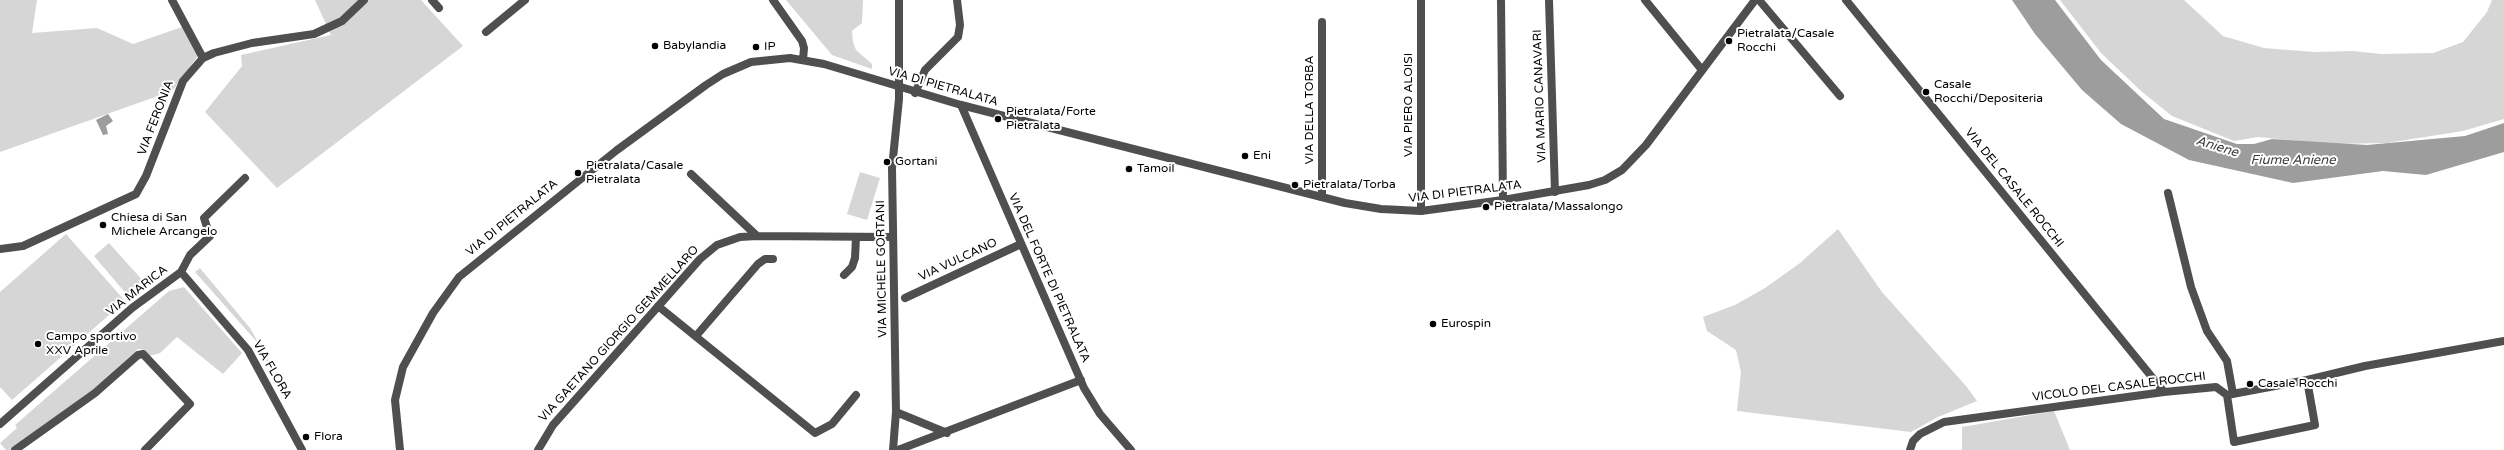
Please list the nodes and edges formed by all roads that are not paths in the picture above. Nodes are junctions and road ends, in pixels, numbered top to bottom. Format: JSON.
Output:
{"nodes":[{"id":1,"x":172,"y":0,"type":"edge"},
{"id":2,"x":364,"y":0,"type":"edge"},
{"id":3,"x":432,"y":0,"type":"edge"},
{"id":4,"x":525,"y":0,"type":"edge"},
{"id":5,"x":773,"y":0,"type":"edge"},
{"id":6,"x":899,"y":0,"type":"edge"},
{"id":7,"x":957,"y":0,"type":"edge"},
{"id":8,"x":1420,"y":0,"type":"edge"},
{"id":9,"x":1501,"y":0,"type":"edge"},
{"id":10,"x":1549,"y":0,"type":"edge"},
{"id":11,"x":1645,"y":0,"type":"edge"},
{"id":12,"x":1755,"y":0,"type":"edge"},
{"id":13,"x":1760,"y":0,"type":"edge"},
{"id":14,"x":1846,"y":0,"type":"edge"},
{"id":15,"x":439,"y":8,"type":"dead end"},
{"id":16,"x":1322,"y":22,"type":"dead end"},
{"id":17,"x":486,"y":32,"type":"dead end"},
{"id":18,"x":203,"y":58,"type":"junction"},
{"id":19,"x":803,"y":60,"type":"junction"},
{"id":20,"x":1702,"y":70,"type":"junction"},
{"id":21,"x":898,"y":88,"type":"junction"},
{"id":22,"x":915,"y":92,"type":"junction"},
{"id":23,"x":1840,"y":96,"type":"dead end"},
{"id":24,"x":961,"y":105,"type":"junction"},
{"id":25,"x":691,"y":174,"type":"dead end"},
{"id":26,"x":245,"y":178,"type":"dead end"},
{"id":27,"x":1555,"y":192,"type":"junction"},
{"id":28,"x":2168,"y":193,"type":"dead end"},
{"id":29,"x":1322,"y":197,"type":"junction"},
{"id":30,"x":1503,"y":200,"type":"junction"},
{"id":31,"x":1421,"y":211,"type":"junction"},
{"id":32,"x":756,"y":236,"type":"junction"},
{"id":33,"x":856,"y":237,"type":"junction"},
{"id":34,"x":893,"y":237,"type":"junction"},
{"id":35,"x":1021,"y":244,"type":"junction"},
{"id":36,"x":0,"y":249,"type":"edge"},
{"id":37,"x":773,"y":259,"type":"dead end"},
{"id":38,"x":181,"y":272,"type":"junction"},
{"id":39,"x":844,"y":275,"type":"dead end"},
{"id":40,"x":905,"y":298,"type":"dead end"},
{"id":41,"x":658,"y":306,"type":"junction"},
{"id":42,"x":696,"y":336,"type":"junction"},
{"id":43,"x":2504,"y":342,"type":"edge"},
{"id":44,"x":1081,"y":380,"type":"junction"},
{"id":45,"x":2307,"y":380,"type":"junction"},
{"id":46,"x":2164,"y":392,"type":"junction"},
{"id":47,"x":2230,"y":394,"type":"junction"},
{"id":48,"x":856,"y":395,"type":"dead end"},
{"id":49,"x":896,"y":412,"type":"junction"},
{"id":50,"x":0,"y":424,"type":"edge"},
{"id":51,"x":948,"y":433,"type":"junction"},
{"id":52,"x":15,"y":450,"type":"edge"},
{"id":53,"x":145,"y":450,"type":"edge"},
{"id":54,"x":302,"y":450,"type":"edge"},
{"id":55,"x":400,"y":450,"type":"edge"},
{"id":56,"x":538,"y":450,"type":"edge"},
{"id":57,"x":893,"y":450,"type":"edge"},
{"id":58,"x":898,"y":450,"type":"edge"},
{"id":59,"x":1131,"y":450,"type":"edge"},
{"id":60,"x":1910,"y":450,"type":"edge"}],
"edges":[{"from":1,"to":18,"type":"street"},
{"from":2,"to":18,"type":"street","name":"VIA FERONIA"},
{"from":3,"to":15,"type":"street"},
{"from":4,"to":17,"type":"street"},
{"from":5,"to":19,"type":"street"},
{"from":6,"to":21,"type":"street","name":"VIA MICHELE GORTANI"},
{"from":7,"to":22,"type":"street"},
{"from":8,"to":31,"type":"street","name":"VIA PIERO ALOISI"},
{"from":9,"to":30,"type":"street"},
{"from":10,"to":27,"type":"street","name":"VIA MARIO CANAVARI"},
{"from":11,"to":20,"type":"street"},
{"from":12,"to":20,"type":"street","name":"VIA DI PIETRALATA"},
{"from":13,"to":23,"type":"street"},
{"from":14,"to":46,"type":"street","name":"VIA DEL CASALE ROCCHI"},
{"from":16,"to":29,"type":"street","name":"VIA DELLA TORBA"},
{"from":18,"to":36,"type":"street","name":"VIA FERONIA"},
{"from":19,"to":21,"type":"street","name":"VIA DI PIETRALATA"},
{"from":19,"to":55,"type":"street","name":"VIA DI PIETRALATA"},
{"from":20,"to":27,"type":"street","name":"VIA DI PIETRALATA"},
{"from":21,"to":22,"type":"street","name":"VIA DI PIETRALATA"},
{"from":21,"to":34,"type":"street","name":"VIA MICHELE GORTANI"},
{"from":22,"to":24,"type":"street","name":"VIA DI PIETRALATA"},
{"from":24,"to":29,"type":"street","name":"VIA DI PIETRALATA"},
{"from":24,"to":35,"type":"street","name":"VIA DEL FORTE DI PIETRALATA"},
{"from":25,"to":32,"type":"street"},
{"from":26,"to":38,"type":"street"},
{"from":27,"to":30,"type":"street","name":"VIA DI PIETRALATA"},
{"from":28,"to":47,"type":"street"},
{"from":29,"to":31,"type":"street","name":"VIA DI PIETRALATA"},
{"from":30,"to":31,"type":"street","name":"VIA DI PIETRALATA"},
{"from":32,"to":33,"type":"street","name":"VIA GAETANO GIORGIO GEMMELLARO"},
{"from":32,"to":41,"type":"street","name":"VIA GAETANO GIORGIO GEMMELLARO"},
{"from":33,"to":34,"type":"street","name":"VIA GAETANO GIORGIO GEMMELLARO"},
{"from":33,"to":39,"type":"street"},
{"from":34,"to":49,"type":"street","name":"VIA MICHELE GORTANI"},
{"from":35,"to":40,"type":"street","name":"VIA VULCANO"},
{"from":35,"to":44,"type":"street","name":"VIA DEL FORTE DI PIETRALATA"},
{"from":37,"to":42,"type":"street"},
{"from":38,"to":50,"type":"street","name":"VIA MARICA"},
{"from":38,"to":54,"type":"street","name":"VIA FLORA"},
{"from":41,"to":42,"type":"street"},
{"from":41,"to":56,"type":"street","name":"VIA GAETANO GIORGIO GEMMELLARO"},
{"from":42,"to":48,"type":"street"},
{"from":43,"to":45,"type":"street"},
{"from":44,"to":51,"type":"street"},
{"from":44,"to":59,"type":"street","name":"VIA DEL FORTE DI PIETRALATA"},
{"from":45,"to":47,"type":"street"},
{"from":45,"to":47,"type":"street"},
{"from":46,"to":47,"type":"street","name":"VICOLO DEL CASALE ROCCHI"},
{"from":46,"to":60,"type":"street","name":"VICOLO DEL CASALE ROCCHI"},
{"from":49,"to":51,"type":"street"},
{"from":49,"to":57,"type":"street","name":"VIA MICHELE GORTANI"},
{"from":51,"to":58,"type":"street"},
{"from":52,"to":53,"type":"street"}]}
